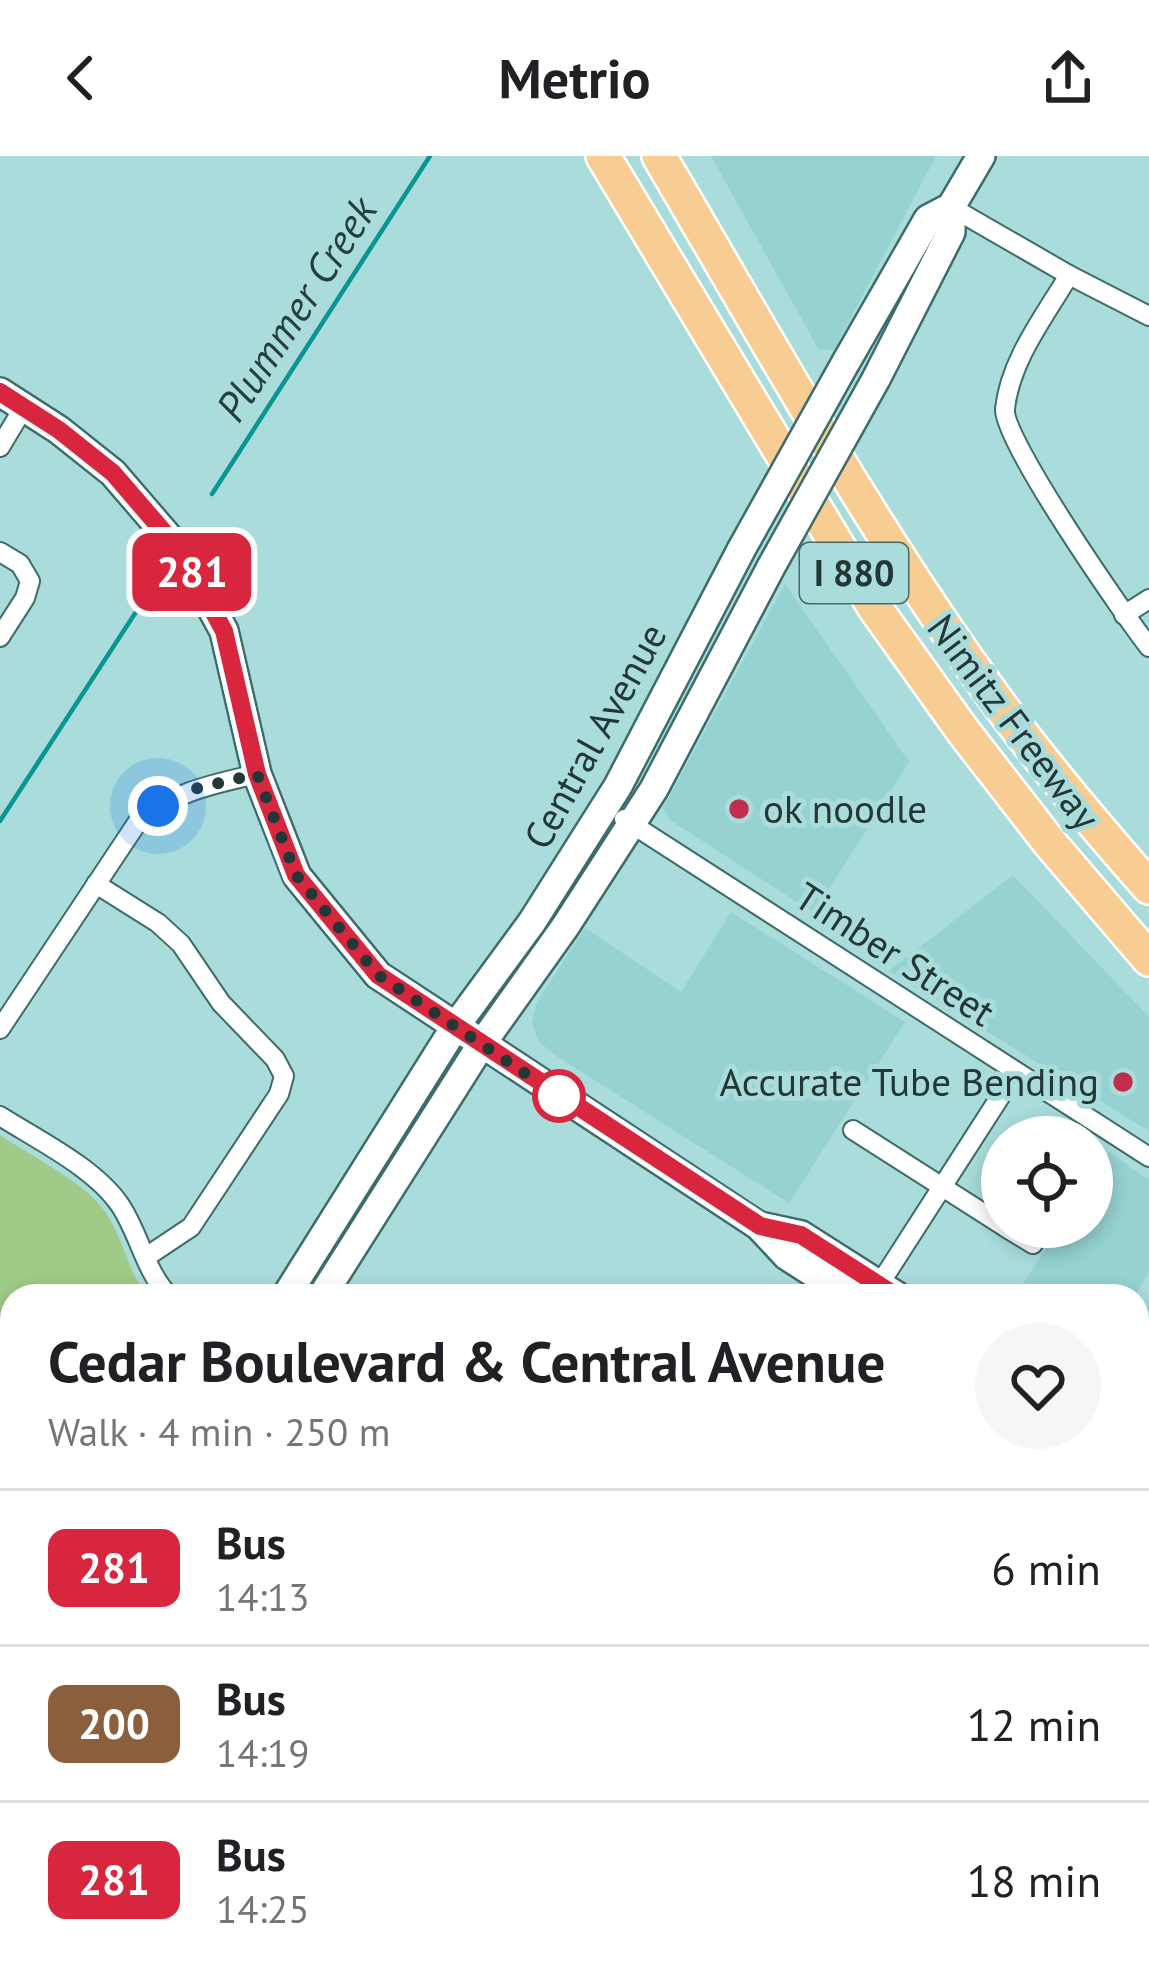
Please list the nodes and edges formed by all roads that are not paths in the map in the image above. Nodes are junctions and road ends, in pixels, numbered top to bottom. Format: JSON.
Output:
{"nodes":[{"id":1,"x":602,"y":156,"type":"edge"},
{"id":2,"x":659,"y":156,"type":"edge"},
{"id":3,"x":981,"y":156,"type":"edge"},
{"id":4,"x":951,"y":207,"type":"junction"},
{"id":5,"x":1069,"y":275,"type":"junction"},
{"id":6,"x":1149,"y":315,"type":"edge"},
{"id":7,"x":8,"y":400,"type":"edge"},
{"id":8,"x":0,"y":447,"type":"edge"},
{"id":9,"x":0,"y":551,"type":"edge"},
{"id":10,"x":1149,"y":599,"type":"edge"},
{"id":11,"x":1124,"y":615,"type":"junction"},
{"id":12,"x":0,"y":637,"type":"edge"},
{"id":13,"x":1149,"y":647,"type":"edge"},
{"id":14,"x":257,"y":774,"type":"junction"},
{"id":15,"x":605,"y":806,"type":"junction"},
{"id":16,"x":631,"y":823,"type":"junction"},
{"id":17,"x":96,"y":884,"type":"junction"},
{"id":18,"x":1149,"y":887,"type":"edge"},
{"id":19,"x":1149,"y":959,"type":"edge"},
{"id":20,"x":454,"y":1028,"type":"junction"},
{"id":21,"x":0,"y":1029,"type":"edge"},
{"id":22,"x":481,"y":1046,"type":"junction"},
{"id":23,"x":1016,"y":1072,"type":"junction"},
{"id":24,"x":0,"y":1116,"type":"edge"},
{"id":25,"x":853,"y":1130,"type":"dead end"},
{"id":26,"x":1149,"y":1156,"type":"edge"},
{"id":27,"x":941,"y":1187,"type":"junction"},
{"id":28,"x":981,"y":1212,"type":"edge"},
{"id":29,"x":760,"y":1226,"type":"junction"},
{"id":30,"x":146,"y":1257,"type":"junction"},
{"id":31,"x":158,"y":1284,"type":"edge"},
{"id":32,"x":294,"y":1284,"type":"edge"},
{"id":33,"x":329,"y":1284,"type":"edge"},
{"id":34,"x":830,"y":1284,"type":"edge"},
{"id":35,"x":879,"y":1284,"type":"edge"},
{"id":36,"x":891,"y":1284,"type":"edge"}],
"edges":[{"from":1,"to":19,"type":"highway","name":"Nimitz Freeway","number":"I 880"},
{"from":2,"to":18,"type":"highway","name":"Nimitz Freeway","number":"I 880"},
{"from":3,"to":4,"type":"main road","name":"Central Avenue"},
{"from":4,"to":5,"type":"street"},
{"from":4,"to":15,"type":"main road","name":"Central Avenue","bridge":true},
{"from":4,"to":16,"type":"main road","name":"Central Avenue","bridge":true},
{"from":5,"to":6,"type":"street"},
{"from":5,"to":11,"type":"street"},
{"from":7,"to":8,"type":"street"},
{"from":7,"to":14,"type":"main road"},
{"from":9,"to":12,"type":"street"},
{"from":10,"to":11,"type":"street"},
{"from":11,"to":13,"type":"street"},
{"from":14,"to":17,"type":"street"},
{"from":14,"to":20,"type":"main road"},
{"from":15,"to":16,"type":"street","name":"Timber Street"},
{"from":15,"to":20,"type":"main road","name":"Central Avenue"},
{"from":16,"to":22,"type":"main road","name":"Central Avenue"},
{"from":16,"to":23,"type":"street","name":"Timber Street"},
{"from":17,"to":21,"type":"street"},
{"from":17,"to":30,"type":"street"},
{"from":20,"to":22,"type":"main road"},
{"from":20,"to":32,"type":"main road","name":"Central Avenue"},
{"from":22,"to":29,"type":"main road"},
{"from":22,"to":33,"type":"main road","name":"Central Avenue"},
{"from":23,"to":26,"type":"street","name":"Timber Street"},
{"from":23,"to":27,"type":"street"},
{"from":24,"to":30,"type":"street"},
{"from":25,"to":27,"type":"street"},
{"from":27,"to":28,"type":"street"},
{"from":27,"to":36,"type":"street"},
{"from":29,"to":34,"type":"main road"},
{"from":29,"to":35,"type":"main road"},
{"from":30,"to":31,"type":"street"}]}
